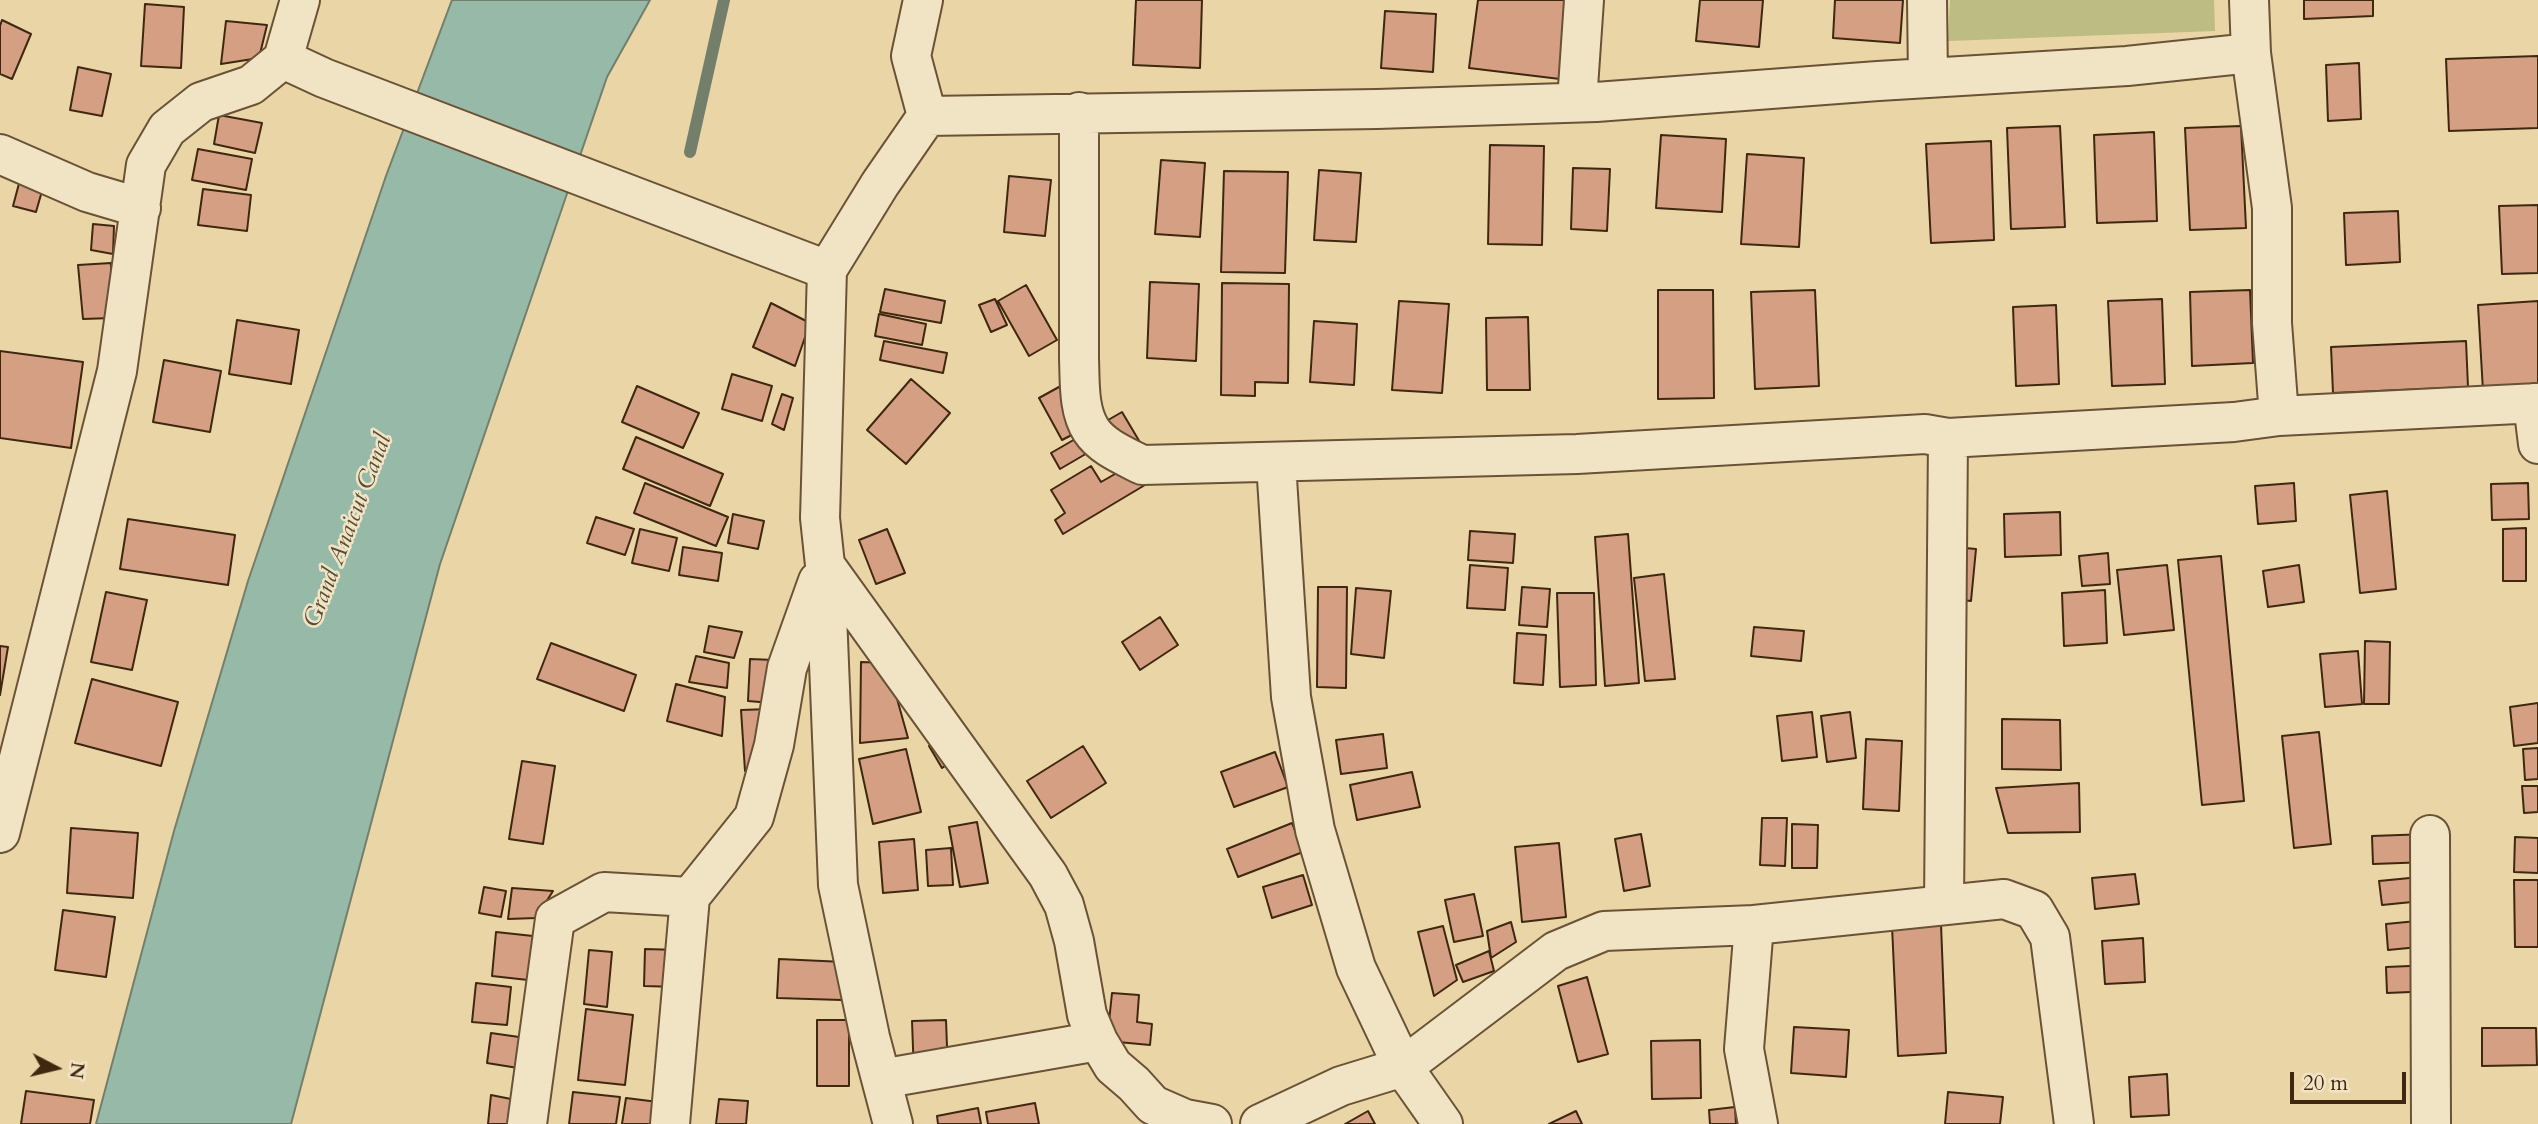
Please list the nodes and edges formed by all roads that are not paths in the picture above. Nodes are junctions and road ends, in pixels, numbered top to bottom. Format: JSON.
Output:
{"nodes":[{"id":1,"x":300,"y":0,"type":"edge"},
{"id":2,"x":923,"y":0,"type":"edge"},
{"id":3,"x":1584,"y":0,"type":"edge"},
{"id":4,"x":1927,"y":0,"type":"edge"},
{"id":5,"x":2249,"y":0,"type":"edge"},
{"id":6,"x":2251,"y":53,"type":"junction"},
{"id":7,"x":284,"y":60,"type":"junction"},
{"id":8,"x":1928,"y":78,"type":"junction"},
{"id":9,"x":1577,"y":103,"type":"junction"},
{"id":10,"x":1079,"y":112,"type":"junction"},
{"id":11,"x":927,"y":116,"type":"junction"},
{"id":12,"x":0,"y":154,"type":"edge"},
{"id":13,"x":141,"y":208,"type":"junction"},
{"id":14,"x":827,"y":270,"type":"junction"},
{"id":15,"x":2535,"y":403,"type":"edge"},
{"id":16,"x":2279,"y":416,"type":"junction"},
{"id":17,"x":1948,"y":438,"type":"junction"},
{"id":18,"x":2538,"y":444,"type":"edge"},
{"id":19,"x":1276,"y":463,"type":"junction"},
{"id":20,"x":825,"y":565,"type":"junction"},
{"id":21,"x":3,"y":810,"type":"edge"},
{"id":22,"x":2430,"y":835,"type":"dead end"},
{"id":23,"x":690,"y":897,"type":"junction"},
{"id":24,"x":1944,"y":905,"type":"junction"},
{"id":25,"x":1754,"y":925,"type":"junction"},
{"id":26,"x":1098,"y":1041,"type":"junction"},
{"id":27,"x":1403,"y":1067,"type":"junction"},
{"id":28,"x":881,"y":1079,"type":"junction"},
{"id":29,"x":527,"y":1124,"type":"edge"},
{"id":30,"x":670,"y":1124,"type":"edge"},
{"id":31,"x":893,"y":1124,"type":"edge"},
{"id":32,"x":1212,"y":1124,"type":"edge"},
{"id":33,"x":1259,"y":1124,"type":"edge"},
{"id":34,"x":1443,"y":1124,"type":"edge"},
{"id":35,"x":1758,"y":1124,"type":"edge"},
{"id":36,"x":2074,"y":1124,"type":"edge"},
{"id":37,"x":2431,"y":1124,"type":"edge"}],
"edges":[{"from":1,"to":7,"type":"street"},
{"from":2,"to":11,"type":"street"},
{"from":3,"to":9,"type":"street"},
{"from":4,"to":8,"type":"street"},
{"from":5,"to":6,"type":"street"},
{"from":6,"to":8,"type":"street"},
{"from":6,"to":16,"type":"street"},
{"from":7,"to":13,"type":"street"},
{"from":7,"to":14,"type":"street"},
{"from":8,"to":9,"type":"street"},
{"from":9,"to":10,"type":"street"},
{"from":10,"to":11,"type":"street"},
{"from":10,"to":19,"type":"street"},
{"from":11,"to":14,"type":"street"},
{"from":12,"to":13,"type":"street"},
{"from":13,"to":21,"type":"street"},
{"from":14,"to":20,"type":"street"},
{"from":15,"to":16,"type":"street"},
{"from":15,"to":18,"type":"street"},
{"from":16,"to":17,"type":"street"},
{"from":17,"to":19,"type":"street"},
{"from":17,"to":24,"type":"street"},
{"from":19,"to":27,"type":"street"},
{"from":20,"to":23,"type":"street"},
{"from":20,"to":26,"type":"street"},
{"from":20,"to":28,"type":"street"},
{"from":22,"to":37,"type":"street"},
{"from":23,"to":29,"type":"street"},
{"from":23,"to":30,"type":"street"},
{"from":24,"to":25,"type":"street"},
{"from":24,"to":36,"type":"street"},
{"from":25,"to":27,"type":"street"},
{"from":25,"to":35,"type":"street"},
{"from":26,"to":28,"type":"street"},
{"from":26,"to":32,"type":"street"},
{"from":27,"to":33,"type":"street"},
{"from":27,"to":34,"type":"street"},
{"from":28,"to":31,"type":"street"}]}
